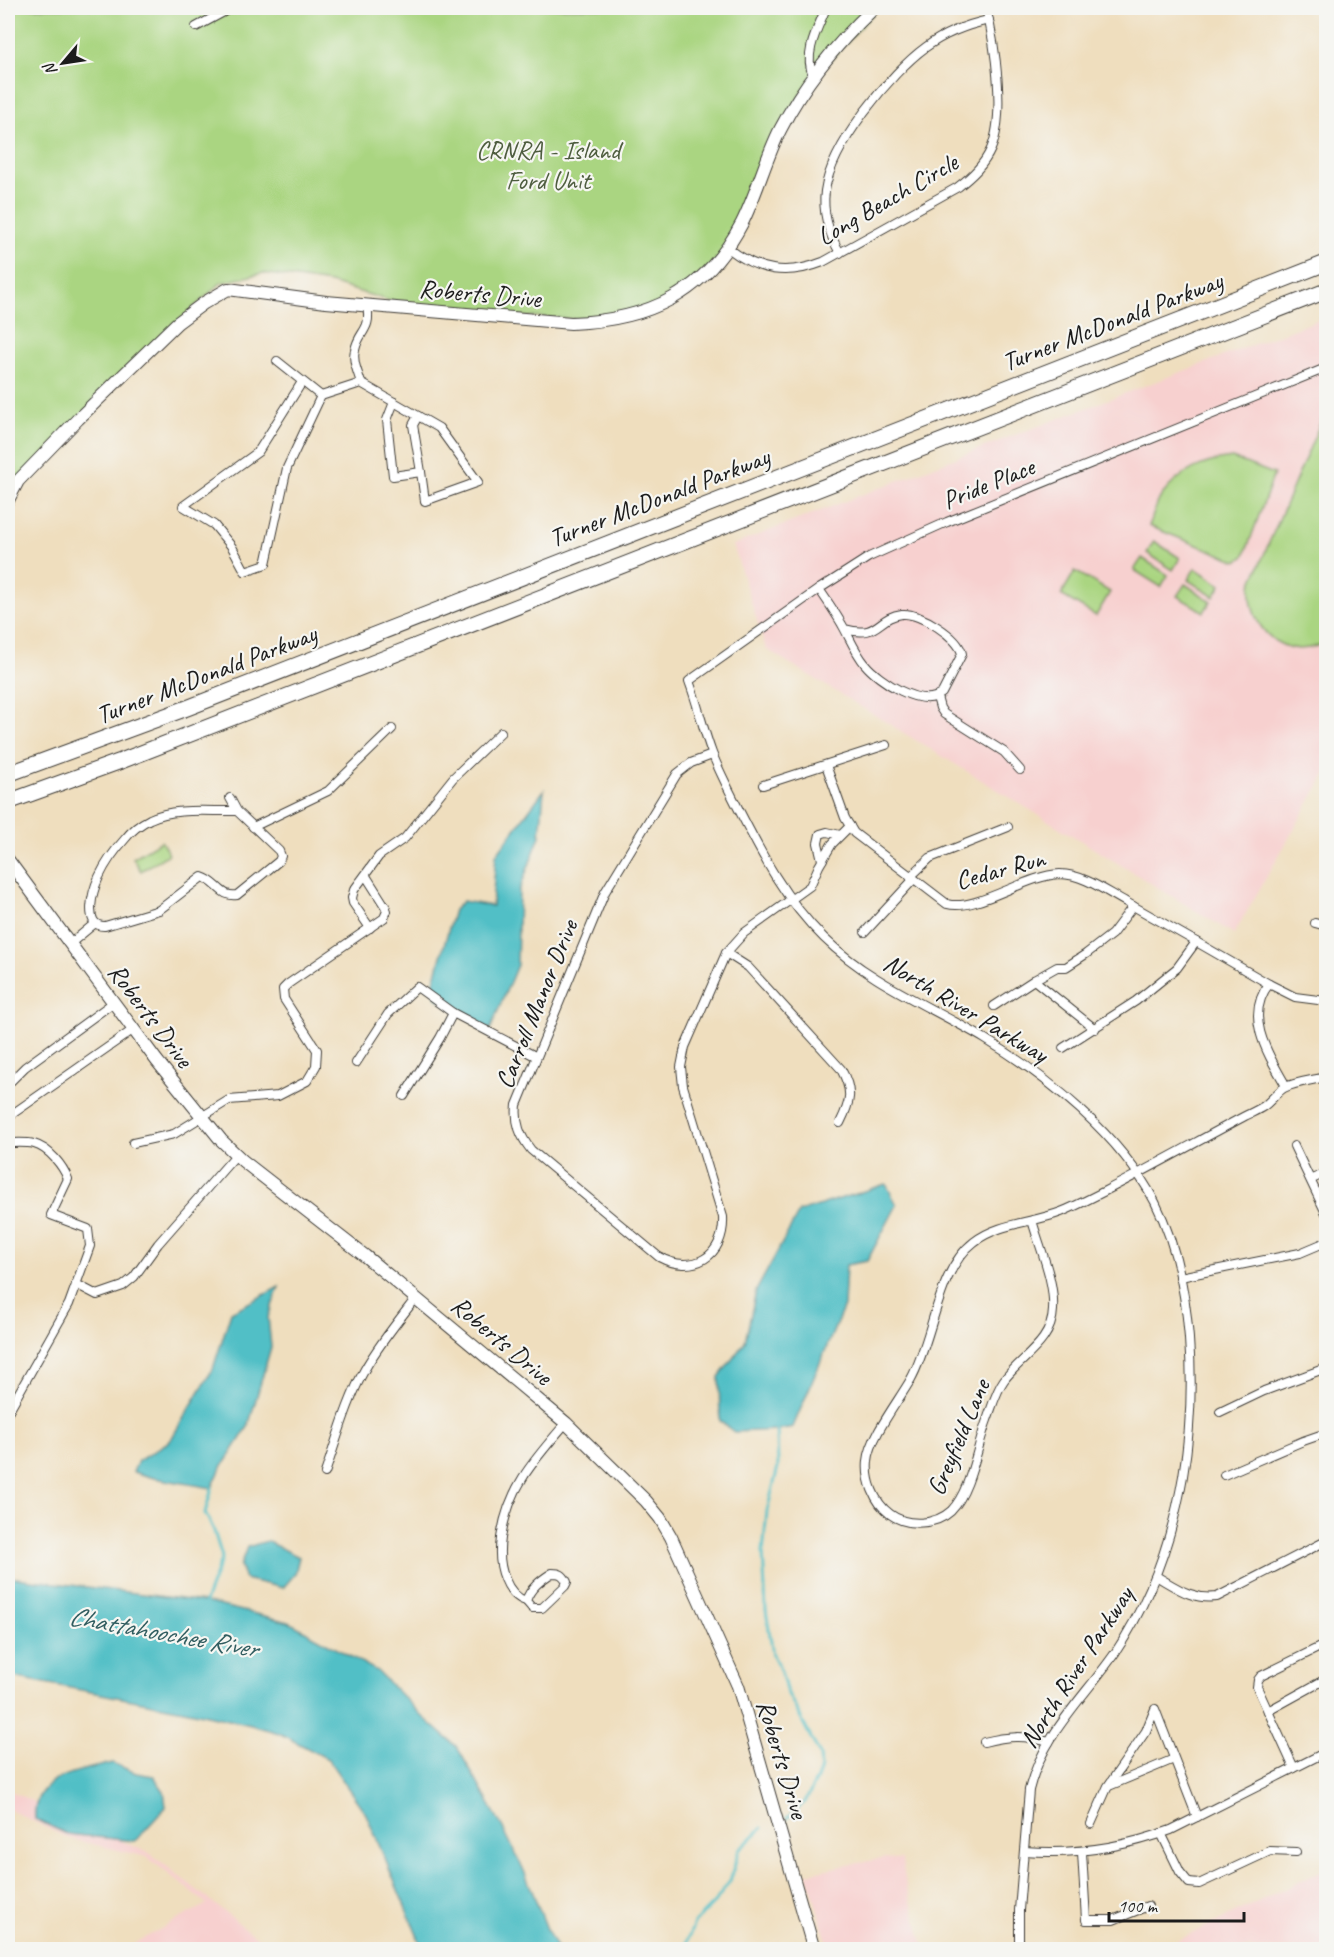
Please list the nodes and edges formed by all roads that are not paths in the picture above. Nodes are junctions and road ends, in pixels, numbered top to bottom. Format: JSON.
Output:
{"nodes":[{"id":1,"x":231,"y":8,"type":"edge"},
{"id":2,"x":826,"y":8,"type":"edge"},
{"id":3,"x":874,"y":8,"type":"edge"},
{"id":4,"x":986,"y":8,"type":"edge"},
{"id":5,"x":989,"y":20,"type":"junction"},
{"id":6,"x":196,"y":27,"type":"dead end"},
{"id":7,"x":813,"y":75,"type":"junction"},
{"id":8,"x":728,"y":248,"type":"junction"},
{"id":9,"x":840,"y":253,"type":"junction"},
{"id":10,"x":1326,"y":262,"type":"edge"},
{"id":11,"x":1326,"y":291,"type":"edge"},
{"id":12,"x":367,"y":306,"type":"junction"},
{"id":13,"x":277,"y":361,"type":"dead end"},
{"id":14,"x":1326,"y":368,"type":"edge"},
{"id":15,"x":302,"y":382,"type":"junction"},
{"id":16,"x":361,"y":383,"type":"junction"},
{"id":17,"x":321,"y":396,"type":"junction"},
{"id":18,"x":394,"y":402,"type":"junction"},
{"id":19,"x":418,"y":416,"type":"junction"},
{"id":20,"x":421,"y":472,"type":"junction"},
{"id":21,"x":8,"y":500,"type":"edge"},
{"id":22,"x":819,"y":589,"type":"junction"},
{"id":23,"x":845,"y":629,"type":"junction"},
{"id":24,"x":688,"y":681,"type":"joint"},
{"id":25,"x":937,"y":697,"type":"junction"},
{"id":26,"x":392,"y":729,"type":"dead end"},
{"id":27,"x":501,"y":732,"type":"dead end"},
{"id":28,"x":886,"y":746,"type":"dead end"},
{"id":29,"x":712,"y":754,"type":"junction"},
{"id":30,"x":826,"y":765,"type":"junction"},
{"id":31,"x":1020,"y":770,"type":"dead end"},
{"id":32,"x":8,"y":774,"type":"edge"},
{"id":33,"x":763,"y":785,"type":"dead end"},
{"id":34,"x":230,"y":798,"type":"dead end"},
{"id":35,"x":8,"y":802,"type":"edge"},
{"id":36,"x":237,"y":812,"type":"junction"},
{"id":37,"x":850,"y":826,"type":"junction"},
{"id":38,"x":253,"y":827,"type":"junction"},
{"id":39,"x":1008,"y":827,"type":"dead end"},
{"id":40,"x":840,"y":836,"type":"junction"},
{"id":41,"x":8,"y":860,"type":"edge"},
{"id":42,"x":822,"y":860,"type":"junction"},
{"id":43,"x":366,"y":876,"type":"junction"},
{"id":44,"x":912,"y":878,"type":"junction"},
{"id":45,"x":791,"y":901,"type":"junction"},
{"id":46,"x":1133,"y":906,"type":"junction"},
{"id":47,"x":1315,"y":923,"type":"dead end"},
{"id":48,"x":94,"y":924,"type":"junction"},
{"id":49,"x":1326,"y":926,"type":"edge"},
{"id":50,"x":370,"y":928,"type":"junction"},
{"id":51,"x":865,"y":932,"type":"dead end"},
{"id":52,"x":1196,"y":942,"type":"junction"},
{"id":53,"x":70,"y":944,"type":"junction"},
{"id":54,"x":726,"y":953,"type":"junction"},
{"id":55,"x":1034,"y":980,"type":"junction"},
{"id":56,"x":1269,"y":984,"type":"junction"},
{"id":57,"x":1326,"y":1001,"type":"edge"},
{"id":58,"x":114,"y":1002,"type":"junction"},
{"id":59,"x":994,"y":1006,"type":"dead end"},
{"id":60,"x":453,"y":1013,"type":"junction"},
{"id":61,"x":134,"y":1029,"type":"junction"},
{"id":62,"x":1095,"y":1029,"type":"junction"},
{"id":63,"x":1063,"y":1048,"type":"dead end"},
{"id":64,"x":536,"y":1056,"type":"junction"},
{"id":65,"x":356,"y":1063,"type":"dead end"},
{"id":66,"x":1326,"y":1077,"type":"edge"},
{"id":67,"x":8,"y":1084,"type":"edge"},
{"id":68,"x":1286,"y":1086,"type":"junction"},
{"id":69,"x":404,"y":1096,"type":"dead end"},
{"id":70,"x":201,"y":1117,"type":"junction"},
{"id":71,"x":8,"y":1118,"type":"edge"},
{"id":72,"x":840,"y":1124,"type":"dead end"},
{"id":73,"x":8,"y":1143,"type":"edge"},
{"id":74,"x":133,"y":1143,"type":"dead end"},
{"id":75,"x":1294,"y":1146,"type":"dead end"},
{"id":76,"x":236,"y":1155,"type":"junction"},
{"id":77,"x":1326,"y":1173,"type":"edge"},
{"id":78,"x":1138,"y":1174,"type":"junction"},
{"id":79,"x":1312,"y":1179,"type":"junction"},
{"id":80,"x":1326,"y":1213,"type":"edge"},
{"id":81,"x":1032,"y":1220,"type":"junction"},
{"id":82,"x":1326,"y":1242,"type":"edge"},
{"id":83,"x":1180,"y":1277,"type":"junction"},
{"id":84,"x":76,"y":1284,"type":"junction"},
{"id":85,"x":416,"y":1298,"type":"junction"},
{"id":86,"x":1326,"y":1368,"type":"edge"},
{"id":87,"x":8,"y":1412,"type":"edge"},
{"id":88,"x":1220,"y":1412,"type":"dead end"},
{"id":89,"x":566,"y":1423,"type":"junction"},
{"id":90,"x":1326,"y":1433,"type":"edge"},
{"id":91,"x":325,"y":1473,"type":"dead end"},
{"id":92,"x":1224,"y":1475,"type":"dead end"},
{"id":93,"x":1326,"y":1541,"type":"edge"},
{"id":94,"x":1156,"y":1576,"type":"junction"},
{"id":95,"x":526,"y":1601,"type":"junction"},
{"id":96,"x":1326,"y":1644,"type":"edge"},
{"id":97,"x":1326,"y":1679,"type":"edge"},
{"id":98,"x":1268,"y":1711,"type":"junction"},
{"id":99,"x":984,"y":1742,"type":"dead end"},
{"id":100,"x":1049,"y":1742,"type":"junction"},
{"id":101,"x":1326,"y":1752,"type":"edge"},
{"id":102,"x":1174,"y":1759,"type":"junction"},
{"id":103,"x":1294,"y":1768,"type":"junction"},
{"id":104,"x":1108,"y":1786,"type":"junction"},
{"id":105,"x":1197,"y":1817,"type":"junction"},
{"id":106,"x":1091,"y":1824,"type":"dead end"},
{"id":107,"x":1161,"y":1833,"type":"junction"},
{"id":108,"x":1024,"y":1851,"type":"junction"},
{"id":109,"x":1082,"y":1852,"type":"junction"},
{"id":110,"x":1296,"y":1852,"type":"dead end"},
{"id":111,"x":1148,"y":1906,"type":"dead end"},
{"id":112,"x":814,"y":1950,"type":"edge"},
{"id":113,"x":1019,"y":1950,"type":"edge"}],
"edges":[{"from":1,"to":6,"type":"street"},
{"from":2,"to":7,"type":"street"},
{"from":3,"to":7,"type":"street","name":"Roberts Drive"},
{"from":4,"to":5,"type":"street","name":"Long Beach Circle"},
{"from":5,"to":9,"type":"street"},
{"from":5,"to":9,"type":"street","name":"Long Beach Circle"},
{"from":7,"to":8,"type":"street","name":"Roberts Drive"},
{"from":8,"to":9,"type":"street","name":"Long Beach Circle"},
{"from":8,"to":12,"type":"street","name":"Roberts Drive"},
{"from":10,"to":32,"type":"highway","name":"Turner McDonald Parkway"},
{"from":11,"to":35,"type":"highway","name":"Turner McDonald Parkway"},
{"from":12,"to":16,"type":"street"},
{"from":12,"to":21,"type":"street","name":"Roberts Drive"},
{"from":13,"to":15,"type":"street"},
{"from":14,"to":22,"type":"street","name":"Pride Place"},
{"from":15,"to":17,"type":"street"},
{"from":15,"to":17,"type":"street"},
{"from":16,"to":17,"type":"street"},
{"from":16,"to":18,"type":"street"},
{"from":18,"to":19,"type":"street"},
{"from":18,"to":20,"type":"street"},
{"from":19,"to":20,"type":"street"},
{"from":19,"to":20,"type":"street"},
{"from":22,"to":23,"type":"street"},
{"from":22,"to":24,"type":"street","name":"Pride Place"},
{"from":23,"to":25,"type":"street"},
{"from":23,"to":25,"type":"street"},
{"from":24,"to":29,"type":"street","name":"North River Parkway"},
{"from":25,"to":31,"type":"street"},
{"from":26,"to":38,"type":"street"},
{"from":27,"to":43,"type":"street"},
{"from":28,"to":30,"type":"street"},
{"from":29,"to":45,"type":"street","name":"North River Parkway"},
{"from":29,"to":64,"type":"street","name":"Carroll Manor Drive"},
{"from":30,"to":33,"type":"street"},
{"from":30,"to":37,"type":"street","name":"Cedar Run"},
{"from":34,"to":36,"type":"street"},
{"from":36,"to":38,"type":"street"},
{"from":36,"to":48,"type":"street"},
{"from":37,"to":40,"type":"street"},
{"from":37,"to":44,"type":"street","name":"Cedar Run"},
{"from":38,"to":48,"type":"street"},
{"from":39,"to":44,"type":"street"},
{"from":40,"to":42,"type":"street"},
{"from":40,"to":42,"type":"street"},
{"from":41,"to":53,"type":"street","name":"Roberts Drive"},
{"from":42,"to":45,"type":"street"},
{"from":43,"to":50,"type":"street"},
{"from":43,"to":50,"type":"street"},
{"from":44,"to":46,"type":"street","name":"Cedar Run"},
{"from":44,"to":51,"type":"street"},
{"from":45,"to":54,"type":"street","name":"Carroll Manor Drive"},
{"from":45,"to":78,"type":"street","name":"North River Parkway"},
{"from":46,"to":52,"type":"street","name":"Cedar Run"},
{"from":46,"to":55,"type":"street"},
{"from":47,"to":49,"type":"street"},
{"from":48,"to":53,"type":"street"},
{"from":50,"to":70,"type":"street"},
{"from":52,"to":56,"type":"street","name":"Cedar Run"},
{"from":52,"to":62,"type":"street"},
{"from":53,"to":58,"type":"street","name":"Roberts Drive"},
{"from":54,"to":64,"type":"street","name":"Carroll Manor Drive"},
{"from":54,"to":72,"type":"street"},
{"from":55,"to":59,"type":"street"},
{"from":55,"to":62,"type":"street"},
{"from":56,"to":57,"type":"street","name":"Cedar Run"},
{"from":56,"to":68,"type":"street"},
{"from":58,"to":61,"type":"street","name":"Roberts Drive"},
{"from":58,"to":67,"type":"street"},
{"from":60,"to":64,"type":"street"},
{"from":60,"to":65,"type":"street"},
{"from":60,"to":69,"type":"street"},
{"from":61,"to":70,"type":"street","name":"Roberts Drive"},
{"from":61,"to":71,"type":"street"},
{"from":62,"to":63,"type":"street"},
{"from":66,"to":68,"type":"street"},
{"from":68,"to":78,"type":"street","name":"Greyfield Lane"},
{"from":70,"to":74,"type":"street"},
{"from":70,"to":76,"type":"street","name":"Roberts Drive"},
{"from":73,"to":84,"type":"street"},
{"from":75,"to":79,"type":"street"},
{"from":76,"to":84,"type":"street"},
{"from":76,"to":85,"type":"street","name":"Roberts Drive"},
{"from":77,"to":79,"type":"street"},
{"from":78,"to":81,"type":"street","name":"Greyfield Lane"},
{"from":78,"to":83,"type":"street","name":"North River Parkway"},
{"from":79,"to":80,"type":"street"},
{"from":81,"to":81,"type":"street","name":"Greyfield Lane"},
{"from":82,"to":83,"type":"street"},
{"from":83,"to":94,"type":"street","name":"North River Parkway"},
{"from":84,"to":87,"type":"street"},
{"from":85,"to":89,"type":"street","name":"Roberts Drive"},
{"from":85,"to":91,"type":"street"},
{"from":86,"to":88,"type":"street"},
{"from":89,"to":95,"type":"street"},
{"from":89,"to":112,"type":"street","name":"Roberts Drive"},
{"from":90,"to":92,"type":"street"},
{"from":93,"to":94,"type":"street"},
{"from":94,"to":100,"type":"street","name":"North River Parkway"},
{"from":95,"to":95,"type":"street"},
{"from":96,"to":98,"type":"street"},
{"from":97,"to":98,"type":"street"},
{"from":98,"to":103,"type":"street"},
{"from":99,"to":100,"type":"street"},
{"from":100,"to":108,"type":"street","name":"North River Parkway"},
{"from":101,"to":103,"type":"street"},
{"from":102,"to":104,"type":"street"},
{"from":102,"to":104,"type":"street"},
{"from":102,"to":105,"type":"street"},
{"from":103,"to":105,"type":"street"},
{"from":104,"to":106,"type":"street"},
{"from":105,"to":107,"type":"street"},
{"from":107,"to":109,"type":"street"},
{"from":107,"to":110,"type":"street"},
{"from":108,"to":109,"type":"street"},
{"from":108,"to":113,"type":"street","name":"North River Parkway"},
{"from":109,"to":111,"type":"street"}]}
